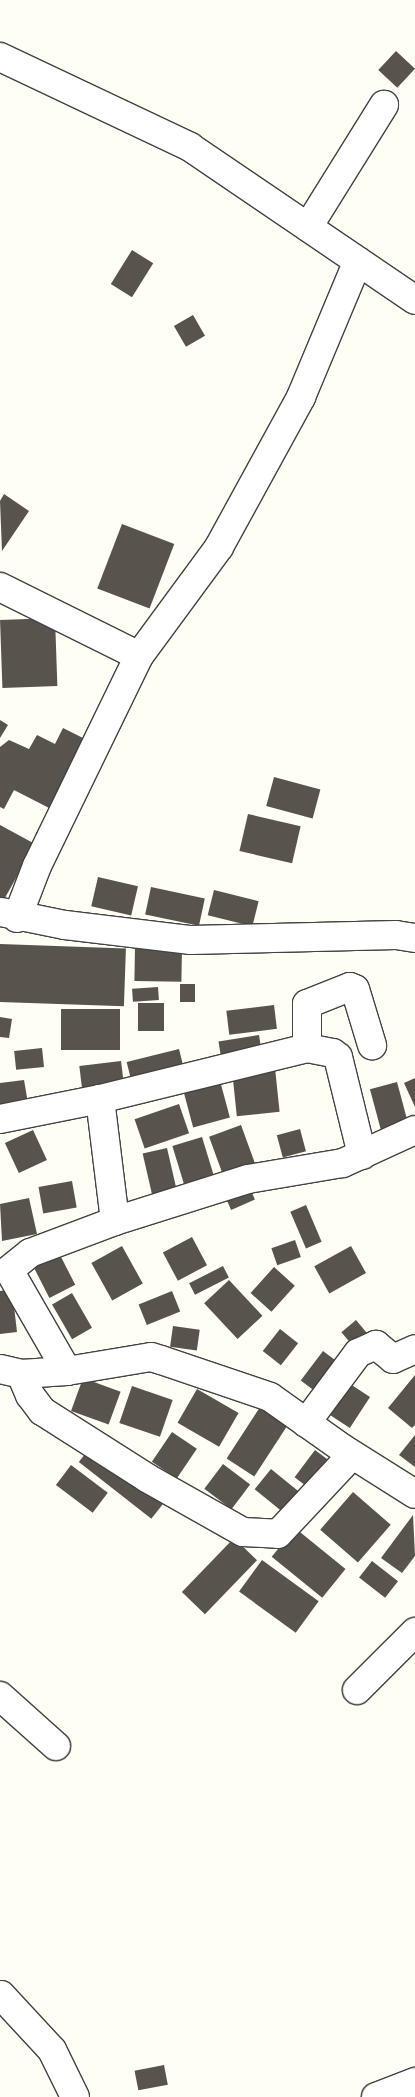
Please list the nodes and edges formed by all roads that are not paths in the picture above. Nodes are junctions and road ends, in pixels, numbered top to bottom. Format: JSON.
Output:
{"nodes":[{"id":1,"x":0,"y":57,"type":"edge"},
{"id":2,"x":384,"y":105,"type":"dead end"},
{"id":3,"x":308,"y":227,"type":"junction"},
{"id":4,"x":358,"y":261,"type":"junction"},
{"id":5,"x":415,"y":300,"type":"edge"},
{"id":6,"x":0,"y":587,"type":"edge"},
{"id":7,"x":139,"y":656,"type":"junction"},
{"id":8,"x":9,"y":915,"type":"edge"},
{"id":9,"x":415,"y":938,"type":"edge"},
{"id":10,"x":372,"y":1045,"type":"dead end"},
{"id":11,"x":307,"y":1048,"type":"junction"},
{"id":12,"x":100,"y":1099,"type":"junction"},
{"id":13,"x":0,"y":1118,"type":"edge"},
{"id":14,"x":415,"y":1130,"type":"edge"},
{"id":15,"x":362,"y":1155,"type":"junction"},
{"id":16,"x":115,"y":1221,"type":"junction"},
{"id":17,"x":4,"y":1264,"type":"edge"},
{"id":18,"x":415,"y":1349,"type":"edge"},
{"id":19,"x":67,"y":1371,"type":"junction"},
{"id":20,"x":11,"y":1372,"type":"edge"},
{"id":21,"x":306,"y":1423,"type":"junction"},
{"id":22,"x":352,"y":1455,"type":"junction"},
{"id":23,"x":415,"y":1494,"type":"edge"},
{"id":24,"x":415,"y":1632,"type":"edge"},
{"id":25,"x":357,"y":1690,"type":"dead end"},
{"id":26,"x":0,"y":1696,"type":"edge"},
{"id":27,"x":56,"y":1746,"type":"dead end"},
{"id":28,"x":1,"y":1995,"type":"edge"},
{"id":29,"x":415,"y":2082,"type":"edge"},
{"id":30,"x":75,"y":2097,"type":"edge"},
{"id":31,"x":376,"y":2097,"type":"edge"}],
"edges":[{"from":1,"to":3,"type":"street"},
{"from":2,"to":3,"type":"street"},
{"from":3,"to":4,"type":"street"},
{"from":4,"to":5,"type":"street"},
{"from":4,"to":7,"type":"street"},
{"from":6,"to":7,"type":"street"},
{"from":7,"to":8,"type":"street"},
{"from":8,"to":9,"type":"street"},
{"from":10,"to":11,"type":"street"},
{"from":11,"to":12,"type":"street"},
{"from":11,"to":15,"type":"street"},
{"from":12,"to":13,"type":"street"},
{"from":12,"to":16,"type":"street"},
{"from":14,"to":15,"type":"street"},
{"from":15,"to":16,"type":"street"},
{"from":16,"to":17,"type":"street"},
{"from":17,"to":19,"type":"street"},
{"from":18,"to":21,"type":"street"},
{"from":19,"to":20,"type":"street"},
{"from":19,"to":21,"type":"street"},
{"from":20,"to":22,"type":"street"},
{"from":21,"to":22,"type":"street"},
{"from":22,"to":23,"type":"street"},
{"from":24,"to":25,"type":"street"},
{"from":26,"to":27,"type":"street"},
{"from":28,"to":30,"type":"street"},
{"from":29,"to":31,"type":"street"}]}
